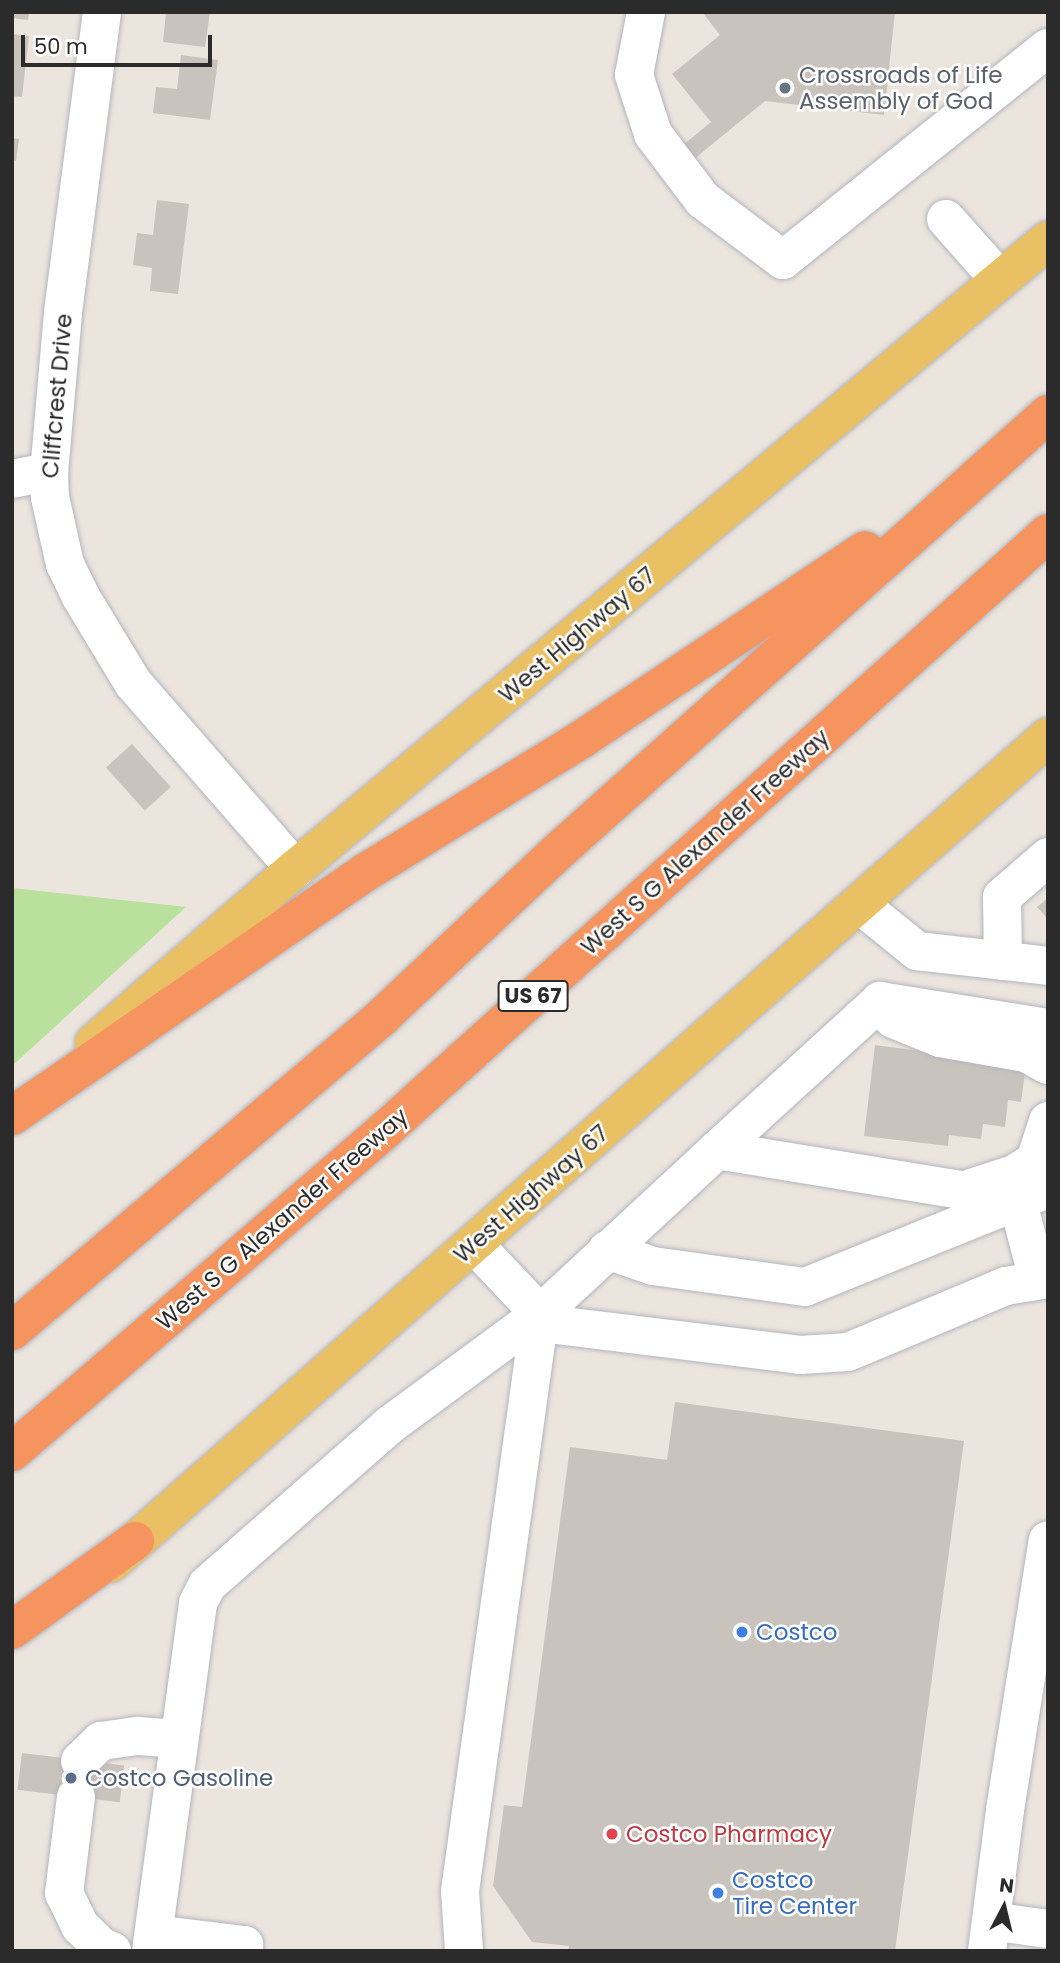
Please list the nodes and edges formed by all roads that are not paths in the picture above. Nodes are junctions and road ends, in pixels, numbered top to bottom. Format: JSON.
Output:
{"nodes":[{"id":1,"x":102,"y":12,"type":"edge"},
{"id":2,"x":646,"y":12,"type":"edge"},
{"id":3,"x":1048,"y":48,"type":"edge"},
{"id":4,"x":946,"y":219,"type":"dead end"},
{"id":5,"x":1048,"y":240,"type":"edge"},
{"id":6,"x":999,"y":279,"type":"junction"},
{"id":7,"x":1048,"y":414,"type":"edge"},
{"id":8,"x":1004,"y":453,"type":"junction"},
{"id":9,"x":49,"y":472,"type":"junction"},
{"id":10,"x":12,"y":480,"type":"edge"},
{"id":11,"x":1048,"y":533,"type":"edge"},
{"id":12,"x":1048,"y":737,"type":"edge"},
{"id":13,"x":1048,"y":857,"type":"edge"},
{"id":14,"x":295,"y":869,"type":"junction"},
{"id":15,"x":859,"y":904,"type":"junction"},
{"id":16,"x":1003,"y":961,"type":"junction"},
{"id":17,"x":1048,"y":966,"type":"edge"},
{"id":18,"x":871,"y":1009,"type":"junction"},
{"id":19,"x":1048,"y":1028,"type":"edge"},
{"id":20,"x":1048,"y":1065,"type":"edge"},
{"id":21,"x":12,"y":1115,"type":"edge"},
{"id":22,"x":1048,"y":1121,"type":"edge"},
{"id":23,"x":717,"y":1150,"type":"junction"},
{"id":24,"x":963,"y":1190,"type":"junction"},
{"id":25,"x":1032,"y":1194,"type":"edge"},
{"id":26,"x":474,"y":1244,"type":"junction"},
{"id":27,"x":607,"y":1250,"type":"junction"},
{"id":28,"x":1043,"y":1279,"type":"edge"},
{"id":29,"x":540,"y":1314,"type":"junction"},
{"id":30,"x":12,"y":1331,"type":"edge"},
{"id":31,"x":12,"y":1452,"type":"edge"},
{"id":32,"x":1048,"y":1540,"type":"edge"},
{"id":33,"x":135,"y":1541,"type":"junction"},
{"id":34,"x":1045,"y":1584,"type":"edge"},
{"id":35,"x":12,"y":1630,"type":"edge"},
{"id":36,"x":12,"y":1649,"type":"edge"},
{"id":37,"x":179,"y":1740,"type":"junction"},
{"id":38,"x":1048,"y":1929,"type":"edge"},
{"id":39,"x":989,"y":1936,"type":"edge"},
{"id":40,"x":153,"y":1942,"type":"edge"},
{"id":41,"x":112,"y":1951,"type":"edge"},
{"id":42,"x":243,"y":1951,"type":"edge"},
{"id":43,"x":464,"y":1951,"type":"edge"}],
"edges":[{"from":1,"to":9,"type":"street","name":"Cliffcrest Drive"},
{"from":2,"to":3,"type":"street"},
{"from":4,"to":6,"type":"street"},
{"from":5,"to":6,"type":"main road","name":"West Highway 67"},
{"from":6,"to":14,"type":"main road","name":"West Highway 67"},
{"from":7,"to":8,"type":"highway"},
{"from":8,"to":21,"type":"highway"},
{"from":8,"to":30,"type":"highway"},
{"from":9,"to":10,"type":"street"},
{"from":9,"to":14,"type":"street","name":"Cliffcrest Drive"},
{"from":11,"to":31,"type":"highway","name":"West S G Alexander Freeway","number":"US 67"},
{"from":12,"to":15,"type":"main road","name":"West Highway 67"},
{"from":13,"to":16,"type":"street"},
{"from":14,"to":21,"type":"main road","name":"West Highway 67"},
{"from":15,"to":16,"type":"street"},
{"from":15,"to":26,"type":"main road","name":"West Highway 67"},
{"from":16,"to":17,"type":"street"},
{"from":18,"to":19,"type":"street"},
{"from":18,"to":20,"type":"street"},
{"from":18,"to":23,"type":"street"},
{"from":22,"to":24,"type":"street"},
{"from":23,"to":24,"type":"street"},
{"from":23,"to":27,"type":"street"},
{"from":24,"to":25,"type":"street"},
{"from":25,"to":27,"type":"street"},
{"from":25,"to":28,"type":"street"},
{"from":26,"to":29,"type":"street"},
{"from":26,"to":33,"type":"main road","name":"West Highway 67"},
{"from":27,"to":29,"type":"street"},
{"from":28,"to":29,"type":"street"},
{"from":29,"to":37,"type":"street"},
{"from":29,"to":43,"type":"street"},
{"from":32,"to":34,"type":"street"},
{"from":33,"to":35,"type":"highway"},
{"from":33,"to":36,"type":"main road","name":"West Highway 67"},
{"from":34,"to":39,"type":"street"},
{"from":37,"to":40,"type":"street"},
{"from":37,"to":41,"type":"street"},
{"from":38,"to":39,"type":"street"},
{"from":40,"to":42,"type":"street"}]}
